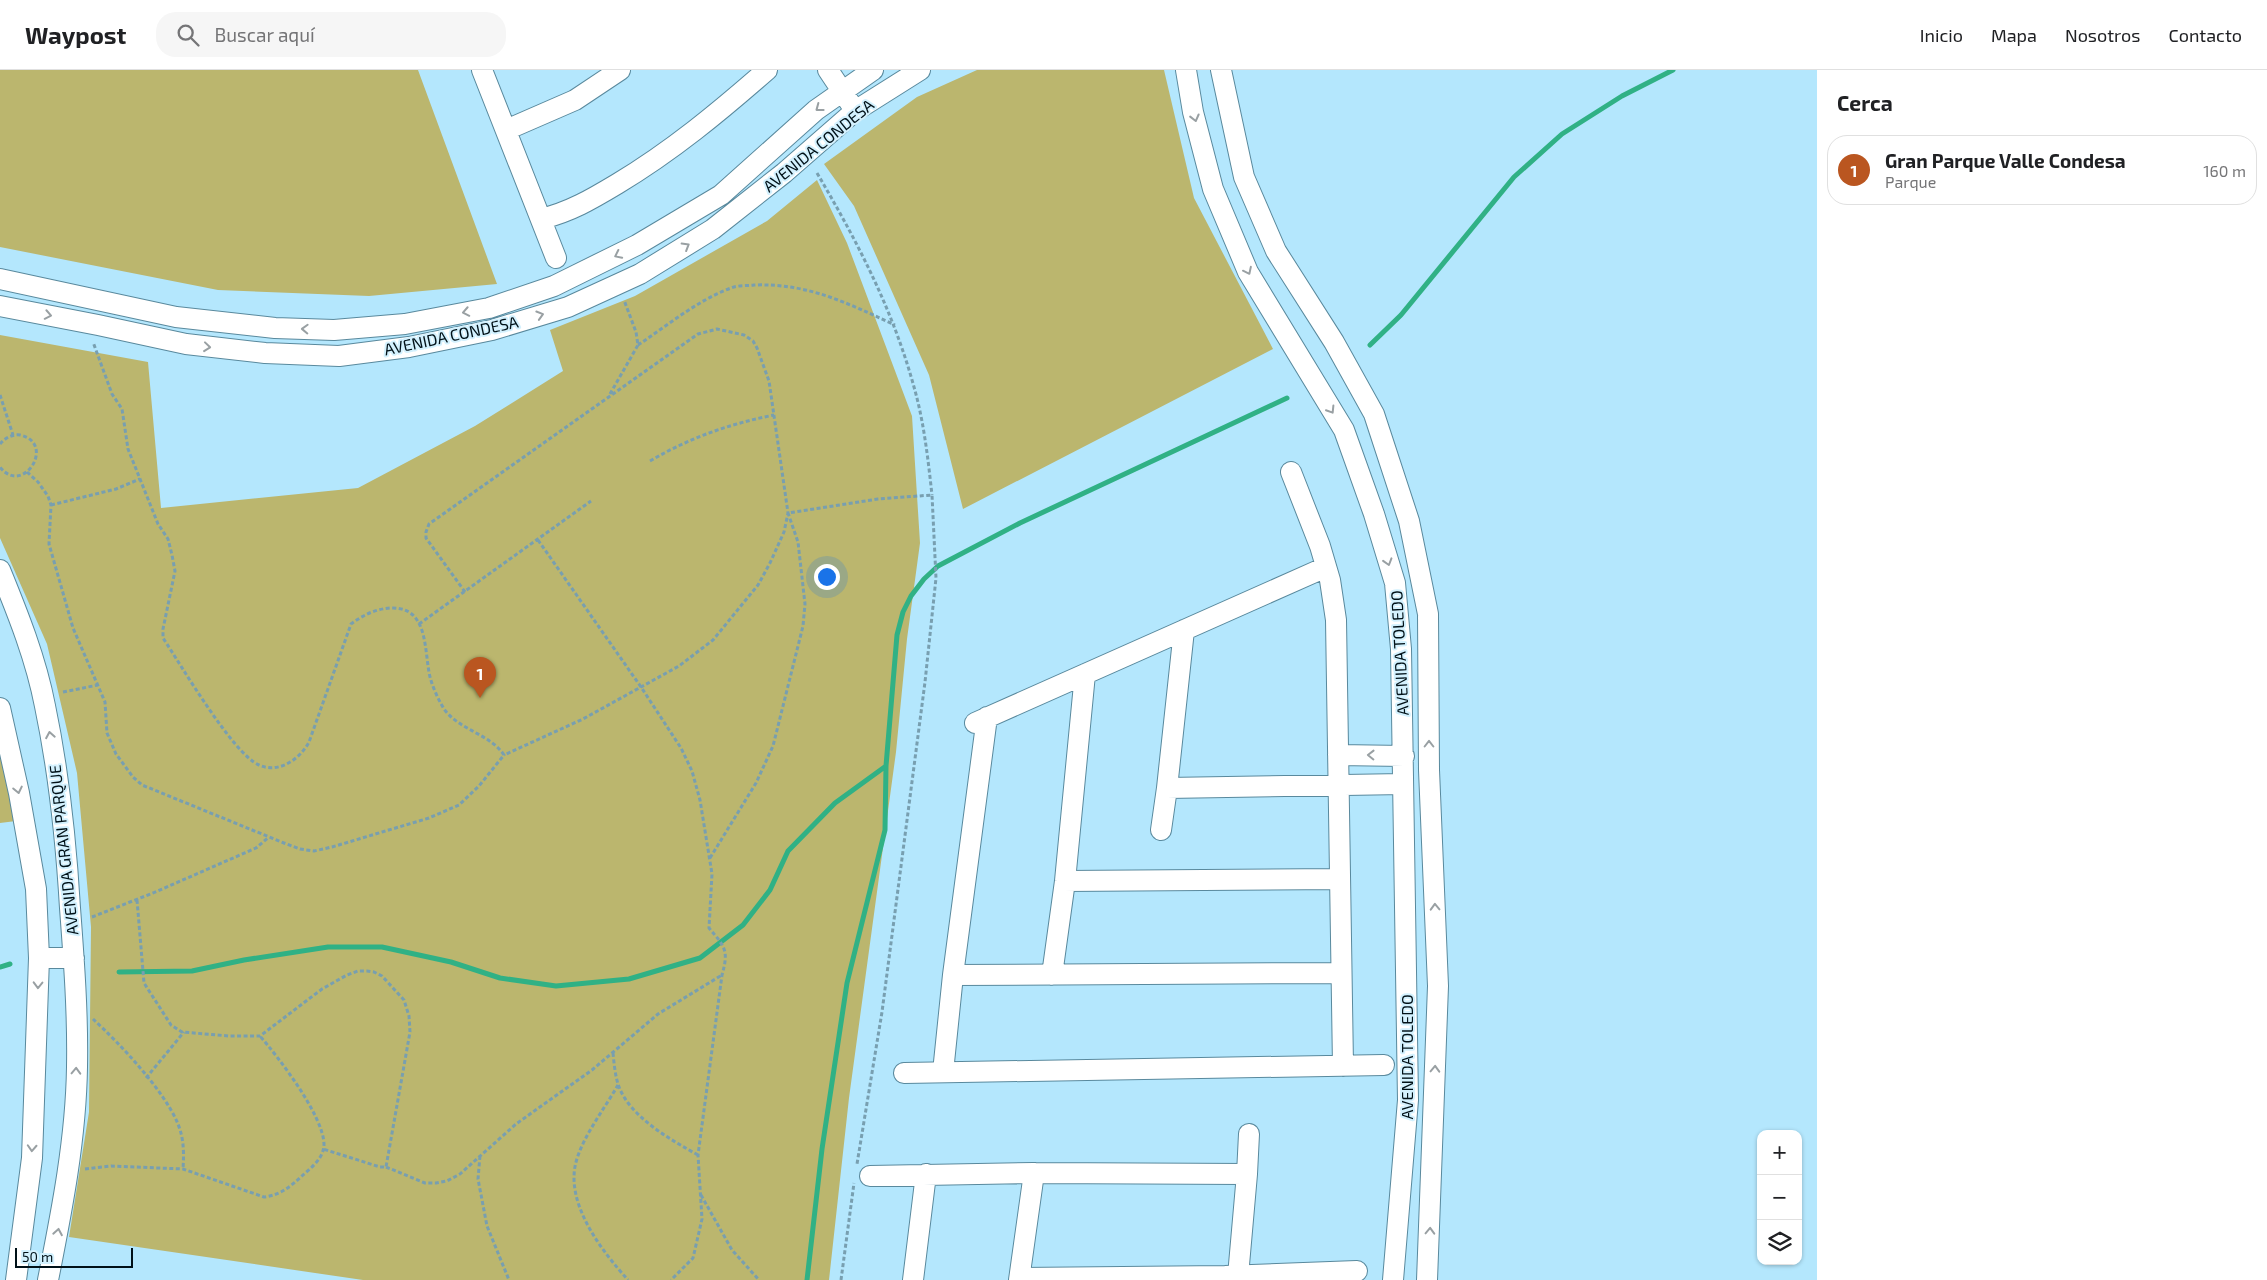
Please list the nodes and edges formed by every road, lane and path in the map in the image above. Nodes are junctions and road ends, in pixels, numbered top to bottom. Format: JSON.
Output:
{"nodes":[{"id":1,"x":482,"y":70,"type":"edge"},
{"id":2,"x":620,"y":70,"type":"edge"},
{"id":3,"x":767,"y":70,"type":"edge"},
{"id":4,"x":828,"y":70,"type":"edge"},
{"id":5,"x":920,"y":70,"type":"edge"},
{"id":6,"x":1186,"y":70,"type":"edge"},
{"id":7,"x":1221,"y":70,"type":"edge"},
{"id":8,"x":864,"y":72,"type":"edge"},
{"id":9,"x":842,"y":91,"type":"junction"},
{"id":10,"x":876,"y":98,"type":"junction"},
{"id":11,"x":855,"y":111,"type":"junction"},
{"id":12,"x":506,"y":130,"type":"junction"},
{"id":13,"x":817,"y":173,"type":"dead end"},
{"id":14,"x":541,"y":219,"type":"junction"},
{"id":15,"x":556,"y":258,"type":"dead end"},
{"id":16,"x":0,"y":279,"type":"edge"},
{"id":17,"x":623,"y":297,"type":"dead end"},
{"id":18,"x":0,"y":306,"type":"edge"},
{"id":19,"x":895,"y":325,"type":"junction"},
{"id":20,"x":93,"y":342,"type":"dead end"},
{"id":21,"x":638,"y":345,"type":"junction"},
{"id":22,"x":0,"y":395,"type":"edge"},
{"id":23,"x":608,"y":397,"type":"junction"},
{"id":24,"x":774,"y":415,"type":"junction"},
{"id":25,"x":13,"y":435,"type":"junction"},
{"id":26,"x":0,"y":444,"type":"edge"},
{"id":27,"x":650,"y":461,"type":"dead end"},
{"id":28,"x":0,"y":466,"type":"edge"},
{"id":29,"x":27,"y":472,"type":"junction"},
{"id":30,"x":1291,"y":472,"type":"dead end"},
{"id":31,"x":140,"y":479,"type":"junction"},
{"id":32,"x":932,"y":496,"type":"junction"},
{"id":33,"x":591,"y":501,"type":"dead end"},
{"id":34,"x":51,"y":505,"type":"junction"},
{"id":35,"x":788,"y":513,"type":"junction"},
{"id":36,"x":538,"y":540,"type":"junction"},
{"id":37,"x":1326,"y":567,"type":"junction"},
{"id":38,"x":0,"y":570,"type":"edge"},
{"id":39,"x":465,"y":592,"type":"junction"},
{"id":40,"x":419,"y":624,"type":"junction"},
{"id":41,"x":1184,"y":630,"type":"junction"},
{"id":42,"x":1085,"y":674,"type":"junction"},
{"id":43,"x":98,"y":685,"type":"junction"},
{"id":44,"x":642,"y":687,"type":"junction"},
{"id":45,"x":63,"y":692,"type":"dead end"},
{"id":46,"x":0,"y":708,"type":"edge"},
{"id":47,"x":504,"y":755,"type":"junction"},
{"id":48,"x":1338,"y":755,"type":"junction"},
{"id":49,"x":1403,"y":770,"type":"junction"},
{"id":50,"x":1429,"y":770,"type":"junction"},
{"id":51,"x":1338,"y":786,"type":"junction"},
{"id":52,"x":1167,"y":788,"type":"junction"},
{"id":53,"x":1160,"y":830,"type":"dead end"},
{"id":54,"x":269,"y":837,"type":"junction"},
{"id":55,"x":710,"y":858,"type":"junction"},
{"id":56,"x":1340,"y":879,"type":"junction"},
{"id":57,"x":1065,"y":881,"type":"junction"},
{"id":58,"x":137,"y":900,"type":"junction"},
{"id":59,"x":92,"y":917,"type":"dead end"},
{"id":60,"x":38,"y":958,"type":"junction"},
{"id":61,"x":74,"y":958,"type":"junction"},
{"id":62,"x":1341,"y":973,"type":"junction"},
{"id":63,"x":722,"y":975,"type":"junction"},
{"id":64,"x":953,"y":975,"type":"junction"},
{"id":65,"x":1052,"y":975,"type":"junction"},
{"id":66,"x":93,"y":1018,"type":"dead end"},
{"id":67,"x":184,"y":1032,"type":"junction"},
{"id":68,"x":260,"y":1036,"type":"junction"},
{"id":69,"x":612,"y":1052,"type":"junction"},
{"id":70,"x":1384,"y":1065,"type":"dead end"},
{"id":71,"x":1343,"y":1066,"type":"junction"},
{"id":72,"x":904,"y":1072,"type":"dead end"},
{"id":73,"x":943,"y":1072,"type":"junction"},
{"id":74,"x":146,"y":1078,"type":"junction"},
{"id":75,"x":618,"y":1084,"type":"junction"},
{"id":76,"x":1249,"y":1134,"type":"dead end"},
{"id":77,"x":323,"y":1149,"type":"junction"},
{"id":78,"x":698,"y":1155,"type":"junction"},
{"id":79,"x":480,"y":1156,"type":"junction"},
{"id":80,"x":386,"y":1167,"type":"junction"},
{"id":81,"x":85,"y":1169,"type":"dead end"},
{"id":82,"x":184,"y":1169,"type":"junction"},
{"id":83,"x":1034,"y":1173,"type":"junction"},
{"id":84,"x":926,"y":1174,"type":"junction"},
{"id":85,"x":1247,"y":1174,"type":"junction"},
{"id":86,"x":860,"y":1175,"type":"junction"},
{"id":87,"x":700,"y":1195,"type":"junction"},
{"id":88,"x":1357,"y":1271,"type":"dead end"},
{"id":89,"x":1229,"y":1277,"type":"edge"},
{"id":90,"x":1318,"y":1277,"type":"edge"},
{"id":91,"x":1116,"y":1278,"type":"edge"},
{"id":92,"x":1020,"y":1279,"type":"edge"},
{"id":93,"x":16,"y":1280,"type":"edge"},
{"id":94,"x":48,"y":1280,"type":"edge"},
{"id":95,"x":509,"y":1280,"type":"edge"},
{"id":96,"x":628,"y":1280,"type":"edge"},
{"id":97,"x":671,"y":1280,"type":"edge"},
{"id":98,"x":759,"y":1280,"type":"edge"},
{"id":99,"x":841,"y":1280,"type":"edge"},
{"id":100,"x":913,"y":1280,"type":"edge"},
{"id":101,"x":1394,"y":1280,"type":"edge"},
{"id":102,"x":1427,"y":1280,"type":"edge"}],
"edges":[{"from":1,"to":12,"type":"street"},
{"from":2,"to":12,"type":"street"},
{"from":3,"to":14,"type":"street"},
{"from":4,"to":9,"type":"street"},
{"from":5,"to":10,"type":"street","name":"AVENIDA CONDESA"},
{"from":6,"to":49,"type":"street","name":"AVENIDA TOLEDO","one_way":true},
{"from":50,"to":7,"type":"street","name":"AVENIDA TOLEDO","one_way":true},
{"from":8,"to":9,"type":"street","name":"AVENIDA CONDESA"},
{"from":8,"to":10,"type":"street"},
{"from":9,"to":11,"type":"street"},
{"from":9,"to":16,"type":"street","name":"AVENIDA CONDESA","one_way":true},
{"from":10,"to":11,"type":"street","name":"AVENIDA CONDESA"},
{"from":18,"to":11,"type":"street","name":"AVENIDA CONDESA","one_way":true},
{"from":12,"to":14,"type":"street"},
{"from":13,"to":19,"type":"path"},
{"from":14,"to":15,"type":"street"},
{"from":17,"to":21,"type":"path"},
{"from":19,"to":21,"type":"path"},
{"from":19,"to":32,"type":"path"},
{"from":20,"to":31,"type":"path"},
{"from":21,"to":23,"type":"path"},
{"from":22,"to":25,"type":"path"},
{"from":23,"to":24,"type":"path"},
{"from":23,"to":39,"type":"path"},
{"from":24,"to":27,"type":"path"},
{"from":24,"to":35,"type":"path"},
{"from":25,"to":26,"type":"path"},
{"from":25,"to":29,"type":"path"},
{"from":28,"to":29,"type":"path"},
{"from":29,"to":34,"type":"path"},
{"from":30,"to":37,"type":"street"},
{"from":31,"to":34,"type":"path"},
{"from":31,"to":40,"type":"path"},
{"from":32,"to":35,"type":"path"},
{"from":32,"to":86,"type":"path"},
{"from":33,"to":36,"type":"path"},
{"from":34,"to":43,"type":"path"},
{"from":35,"to":44,"type":"path"},
{"from":35,"to":55,"type":"path"},
{"from":36,"to":39,"type":"path"},
{"from":36,"to":44,"type":"path"},
{"from":37,"to":41,"type":"street"},
{"from":37,"to":48,"type":"street"},
{"from":61,"to":38,"type":"street","name":"AVENIDA GRAN PARQUE","one_way":true},
{"from":39,"to":40,"type":"path"},
{"from":40,"to":47,"type":"path"},
{"from":41,"to":42,"type":"street"},
{"from":41,"to":52,"type":"street"},
{"from":42,"to":57,"type":"street"},
{"from":42,"to":64,"type":"street"},
{"from":43,"to":45,"type":"path"},
{"from":43,"to":54,"type":"path"},
{"from":44,"to":47,"type":"path"},
{"from":44,"to":55,"type":"path"},
{"from":46,"to":60,"type":"street","name":"AVENIDA GRAN PARQUE","one_way":true},
{"from":47,"to":54,"type":"path"},
{"from":49,"to":48,"type":"street","one_way":true},
{"from":48,"to":51,"type":"street"},
{"from":49,"to":50,"type":"street"},
{"from":49,"to":51,"type":"street"},
{"from":49,"to":101,"type":"street","name":"AVENIDA TOLEDO"},
{"from":102,"to":50,"type":"street","name":"AVENIDA TOLEDO","one_way":true},
{"from":51,"to":52,"type":"street"},
{"from":51,"to":56,"type":"street"},
{"from":52,"to":53,"type":"street"},
{"from":54,"to":58,"type":"path"},
{"from":55,"to":63,"type":"path"},
{"from":56,"to":57,"type":"street"},
{"from":56,"to":62,"type":"street"},
{"from":57,"to":65,"type":"street"},
{"from":58,"to":59,"type":"path"},
{"from":58,"to":67,"type":"path"},
{"from":60,"to":61,"type":"street","name":"AVENIDA GRAN PARQUE"},
{"from":60,"to":93,"type":"street","name":"AVENIDA GRAN PARQUE","one_way":true},
{"from":94,"to":61,"type":"street","name":"AVENIDA GRAN PARQUE","one_way":true},
{"from":62,"to":65,"type":"street"},
{"from":62,"to":71,"type":"street"},
{"from":63,"to":69,"type":"path"},
{"from":63,"to":78,"type":"path"},
{"from":64,"to":65,"type":"street"},
{"from":64,"to":73,"type":"street"},
{"from":66,"to":74,"type":"path"},
{"from":67,"to":68,"type":"path"},
{"from":67,"to":74,"type":"path"},
{"from":68,"to":77,"type":"path"},
{"from":68,"to":80,"type":"path"},
{"from":69,"to":75,"type":"path"},
{"from":69,"to":79,"type":"path"},
{"from":70,"to":71,"type":"street"},
{"from":71,"to":73,"type":"street"},
{"from":72,"to":73,"type":"street"},
{"from":74,"to":82,"type":"path"},
{"from":75,"to":78,"type":"path"},
{"from":75,"to":96,"type":"path"},
{"from":76,"to":85,"type":"street"},
{"from":77,"to":80,"type":"path"},
{"from":77,"to":82,"type":"path"},
{"from":78,"to":87,"type":"path"},
{"from":79,"to":80,"type":"path"},
{"from":79,"to":95,"type":"path"},
{"from":81,"to":82,"type":"path"},
{"from":83,"to":84,"type":"street"},
{"from":83,"to":85,"type":"street"},
{"from":83,"to":92,"type":"street"},
{"from":84,"to":86,"type":"street"},
{"from":84,"to":100,"type":"street"},
{"from":85,"to":89,"type":"street"},
{"from":86,"to":99,"type":"path"},
{"from":87,"to":97,"type":"path"},
{"from":87,"to":98,"type":"path"},
{"from":88,"to":90,"type":"street"},
{"from":89,"to":90,"type":"street"},
{"from":89,"to":91,"type":"street"},
{"from":91,"to":92,"type":"street"}]}
